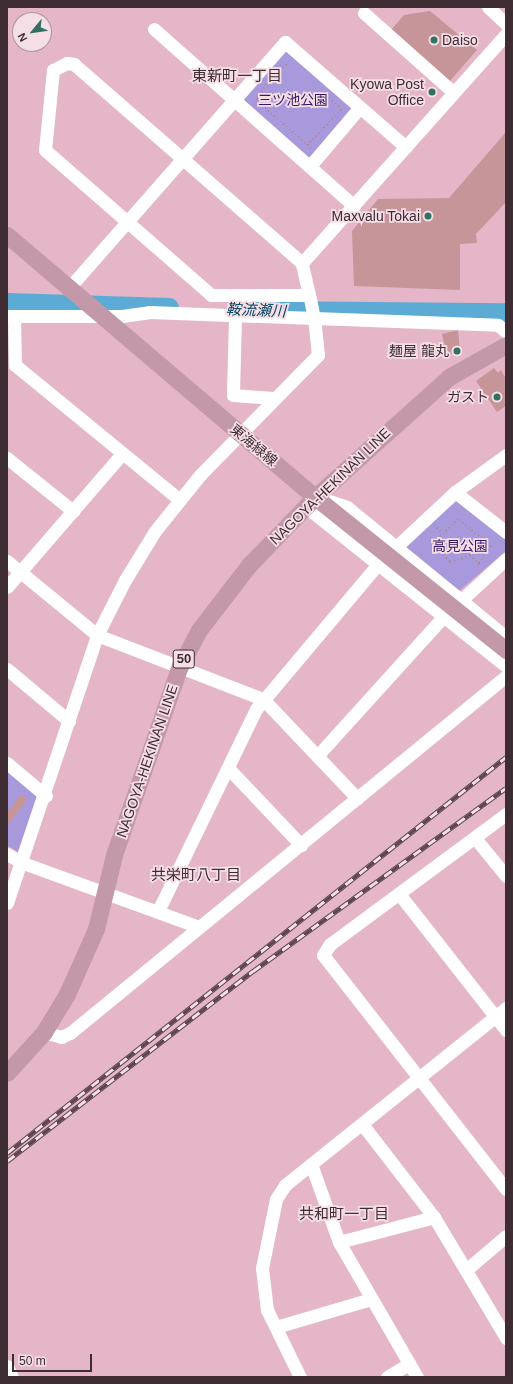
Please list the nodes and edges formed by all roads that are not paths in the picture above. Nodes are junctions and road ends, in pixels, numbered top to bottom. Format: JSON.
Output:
{"nodes":[{"id":1,"x":488,"y":7,"type":"edge"},
{"id":2,"x":364,"y":13,"type":"dead end"},
{"id":3,"x":506,"y":24,"type":"edge"},
{"id":4,"x":154,"y":29,"type":"dead end"},
{"id":5,"x":506,"y":34,"type":"edge"},
{"id":6,"x":453,"y":92,"type":"junction"},
{"id":7,"x":234,"y":100,"type":"junction"},
{"id":8,"x":357,"y":104,"type":"junction"},
{"id":9,"x":406,"y":147,"type":"junction"},
{"id":10,"x":183,"y":159,"type":"junction"},
{"id":11,"x":310,"y":166,"type":"junction"},
{"id":12,"x":354,"y":206,"type":"junction"},
{"id":13,"x":128,"y":222,"type":"junction"},
{"id":14,"x":7,"y":235,"type":"edge"},
{"id":15,"x":302,"y":263,"type":"junction"},
{"id":16,"x":71,"y":291,"type":"junction"},
{"id":17,"x":309,"y":297,"type":"junction"},
{"id":18,"x":97,"y":312,"type":"junction"},
{"id":19,"x":11,"y":317,"type":"edge"},
{"id":20,"x":235,"y":317,"type":"junction"},
{"id":21,"x":313,"y":318,"type":"junction"},
{"id":22,"x":506,"y":332,"type":"edge"},
{"id":23,"x":506,"y":345,"type":"edge"},
{"id":24,"x":273,"y":398,"type":"junction"},
{"id":25,"x":238,"y":432,"type":"junction"},
{"id":26,"x":122,"y":454,"type":"junction"},
{"id":27,"x":506,"y":456,"type":"edge"},
{"id":28,"x":7,"y":458,"type":"edge"},
{"id":29,"x":455,"y":492,"type":"junction"},
{"id":30,"x":180,"y":500,"type":"junction"},
{"id":31,"x":311,"y":502,"type":"junction"},
{"id":32,"x":73,"y":511,"type":"junction"},
{"id":33,"x":506,"y":532,"type":"edge"},
{"id":34,"x":396,"y":547,"type":"junction"},
{"id":35,"x":378,"y":556,"type":"junction"},
{"id":36,"x":506,"y":558,"type":"edge"},
{"id":37,"x":7,"y":561,"type":"edge"},
{"id":38,"x":20,"y":572,"type":"junction"},
{"id":39,"x":7,"y":587,"type":"edge"},
{"id":40,"x":461,"y":600,"type":"junction"},
{"id":41,"x":445,"y":615,"type":"junction"},
{"id":42,"x":98,"y":635,"type":"junction"},
{"id":43,"x":506,"y":637,"type":"edge"},
{"id":44,"x":506,"y":650,"type":"edge"},
{"id":45,"x":180,"y":666,"type":"junction"},
{"id":46,"x":506,"y":666,"type":"edge"},
{"id":47,"x":7,"y":669,"type":"edge"},
{"id":48,"x":506,"y":676,"type":"edge"},
{"id":49,"x":263,"y":699,"type":"junction"},
{"id":50,"x":69,"y":721,"type":"junction"},
{"id":51,"x":318,"y":755,"type":"junction"},
{"id":52,"x":7,"y":763,"type":"edge"},
{"id":53,"x":229,"y":769,"type":"junction"},
{"id":54,"x":46,"y":796,"type":"junction"},
{"id":55,"x":357,"y":798,"type":"junction"},
{"id":56,"x":506,"y":814,"type":"edge"},
{"id":57,"x":475,"y":838,"type":"junction"},
{"id":58,"x":301,"y":845,"type":"junction"},
{"id":59,"x":7,"y":854,"type":"edge"},
{"id":60,"x":23,"y":863,"type":"junction"},
{"id":61,"x":506,"y":876,"type":"edge"},
{"id":62,"x":103,"y":891,"type":"junction"},
{"id":63,"x":400,"y":895,"type":"junction"},
{"id":64,"x":7,"y":903,"type":"edge"},
{"id":65,"x":158,"y":910,"type":"junction"},
{"id":66,"x":198,"y":928,"type":"junction"},
{"id":67,"x":506,"y":1008,"type":"edge"},
{"id":68,"x":496,"y":1017,"type":"junction"},
{"id":69,"x":506,"y":1030,"type":"edge"},
{"id":70,"x":44,"y":1032,"type":"junction"},
{"id":71,"x":7,"y":1073,"type":"edge"},
{"id":72,"x":419,"y":1079,"type":"junction"},
{"id":73,"x":362,"y":1124,"type":"junction"},
{"id":74,"x":311,"y":1164,"type":"junction"},
{"id":75,"x":506,"y":1189,"type":"edge"},
{"id":76,"x":434,"y":1217,"type":"junction"},
{"id":77,"x":506,"y":1236,"type":"edge"},
{"id":78,"x":339,"y":1242,"type":"junction"},
{"id":79,"x":466,"y":1270,"type":"junction"},
{"id":80,"x":371,"y":1299,"type":"junction"},
{"id":81,"x":276,"y":1327,"type":"junction"},
{"id":82,"x":506,"y":1338,"type":"edge"},
{"id":83,"x":409,"y":1364,"type":"junction"},
{"id":84,"x":7,"y":1366,"type":"edge"},
{"id":85,"x":12,"y":1377,"type":"edge"},
{"id":86,"x":300,"y":1377,"type":"edge"},
{"id":87,"x":386,"y":1377,"type":"edge"},
{"id":88,"x":417,"y":1377,"type":"edge"}],
"edges":[{"from":1,"to":3,"type":"street"},
{"from":2,"to":6,"type":"street"},
{"from":4,"to":7,"type":"street"},
{"from":5,"to":6,"type":"street"},
{"from":6,"to":9,"type":"street"},
{"from":7,"to":8,"type":"street"},
{"from":7,"to":10,"type":"street"},
{"from":7,"to":11,"type":"street"},
{"from":8,"to":9,"type":"street"},
{"from":8,"to":11,"type":"street"},
{"from":9,"to":12,"type":"street"},
{"from":10,"to":13,"type":"street"},
{"from":10,"to":13,"type":"street"},
{"from":10,"to":15,"type":"street"},
{"from":11,"to":12,"type":"street"},
{"from":12,"to":15,"type":"street"},
{"from":13,"to":16,"type":"street"},
{"from":13,"to":17,"type":"street"},
{"from":14,"to":16,"type":"main road","name":"東海緑線"},
{"from":15,"to":17,"type":"street"},
{"from":16,"to":18,"type":"main road","name":"東海緑線"},
{"from":17,"to":21,"type":"street"},
{"from":18,"to":19,"type":"street"},
{"from":18,"to":20,"type":"street"},
{"from":18,"to":25,"type":"main road","name":"東海緑線"},
{"from":19,"to":26,"type":"street"},
{"from":20,"to":21,"type":"street"},
{"from":20,"to":24,"type":"street"},
{"from":21,"to":22,"type":"street"},
{"from":21,"to":24,"type":"street"},
{"from":23,"to":31,"type":"main road","name":"NAGOYA-HEKINAN LINE","number":"50"},
{"from":24,"to":25,"type":"street"},
{"from":25,"to":30,"type":"street"},
{"from":25,"to":31,"type":"main road","name":"東海緑線"},
{"from":26,"to":30,"type":"street"},
{"from":26,"to":32,"type":"street"},
{"from":27,"to":29,"type":"street"},
{"from":28,"to":32,"type":"street"},
{"from":29,"to":33,"type":"street"},
{"from":29,"to":34,"type":"street"},
{"from":30,"to":42,"type":"street"},
{"from":31,"to":34,"type":"street"},
{"from":31,"to":35,"type":"main road","name":"東海緑線"},
{"from":31,"to":45,"type":"main road","name":"NAGOYA-HEKINAN LINE","number":"50"},
{"from":32,"to":38,"type":"street"},
{"from":34,"to":40,"type":"street"},
{"from":35,"to":41,"type":"street"},
{"from":35,"to":44,"type":"main road","name":"東海緑線"},
{"from":35,"to":49,"type":"street"},
{"from":36,"to":40,"type":"street"},
{"from":37,"to":38,"type":"street"},
{"from":38,"to":39,"type":"street"},
{"from":38,"to":42,"type":"street"},
{"from":40,"to":41,"type":"street"},
{"from":40,"to":43,"type":"street"},
{"from":41,"to":46,"type":"street"},
{"from":41,"to":51,"type":"street"},
{"from":42,"to":45,"type":"street"},
{"from":42,"to":50,"type":"street"},
{"from":45,"to":49,"type":"street"},
{"from":45,"to":62,"type":"main road","name":"NAGOYA-HEKINAN LINE","number":"50"},
{"from":47,"to":50,"type":"street"},
{"from":48,"to":55,"type":"street"},
{"from":49,"to":51,"type":"street"},
{"from":49,"to":53,"type":"street"},
{"from":50,"to":54,"type":"street"},
{"from":51,"to":55,"type":"street"},
{"from":52,"to":54,"type":"street"},
{"from":53,"to":58,"type":"street"},
{"from":53,"to":65,"type":"street"},
{"from":54,"to":60,"type":"street"},
{"from":55,"to":58,"type":"street"},
{"from":56,"to":57,"type":"street"},
{"from":57,"to":61,"type":"street"},
{"from":57,"to":63,"type":"street"},
{"from":58,"to":66,"type":"street"},
{"from":59,"to":60,"type":"street"},
{"from":60,"to":62,"type":"street"},
{"from":60,"to":64,"type":"street"},
{"from":62,"to":65,"type":"street"},
{"from":62,"to":70,"type":"main road","name":"NAGOYA-HEKINAN LINE","number":"50"},
{"from":63,"to":68,"type":"street"},
{"from":63,"to":72,"type":"street"},
{"from":65,"to":66,"type":"street"},
{"from":66,"to":70,"type":"street"},
{"from":67,"to":68,"type":"street"},
{"from":68,"to":69,"type":"street"},
{"from":68,"to":72,"type":"street"},
{"from":70,"to":71,"type":"main road","name":"NAGOYA-HEKINAN LINE","number":"50"},
{"from":72,"to":73,"type":"street"},
{"from":72,"to":75,"type":"street"},
{"from":73,"to":74,"type":"street"},
{"from":73,"to":76,"type":"street"},
{"from":74,"to":78,"type":"street"},
{"from":74,"to":81,"type":"street"},
{"from":76,"to":78,"type":"street"},
{"from":76,"to":79,"type":"street"},
{"from":77,"to":79,"type":"street"},
{"from":78,"to":80,"type":"street"},
{"from":79,"to":82,"type":"street"},
{"from":80,"to":81,"type":"street"},
{"from":80,"to":83,"type":"street"},
{"from":81,"to":86,"type":"street"},
{"from":83,"to":87,"type":"street"},
{"from":83,"to":88,"type":"street"},
{"from":84,"to":85,"type":"street"}]}
